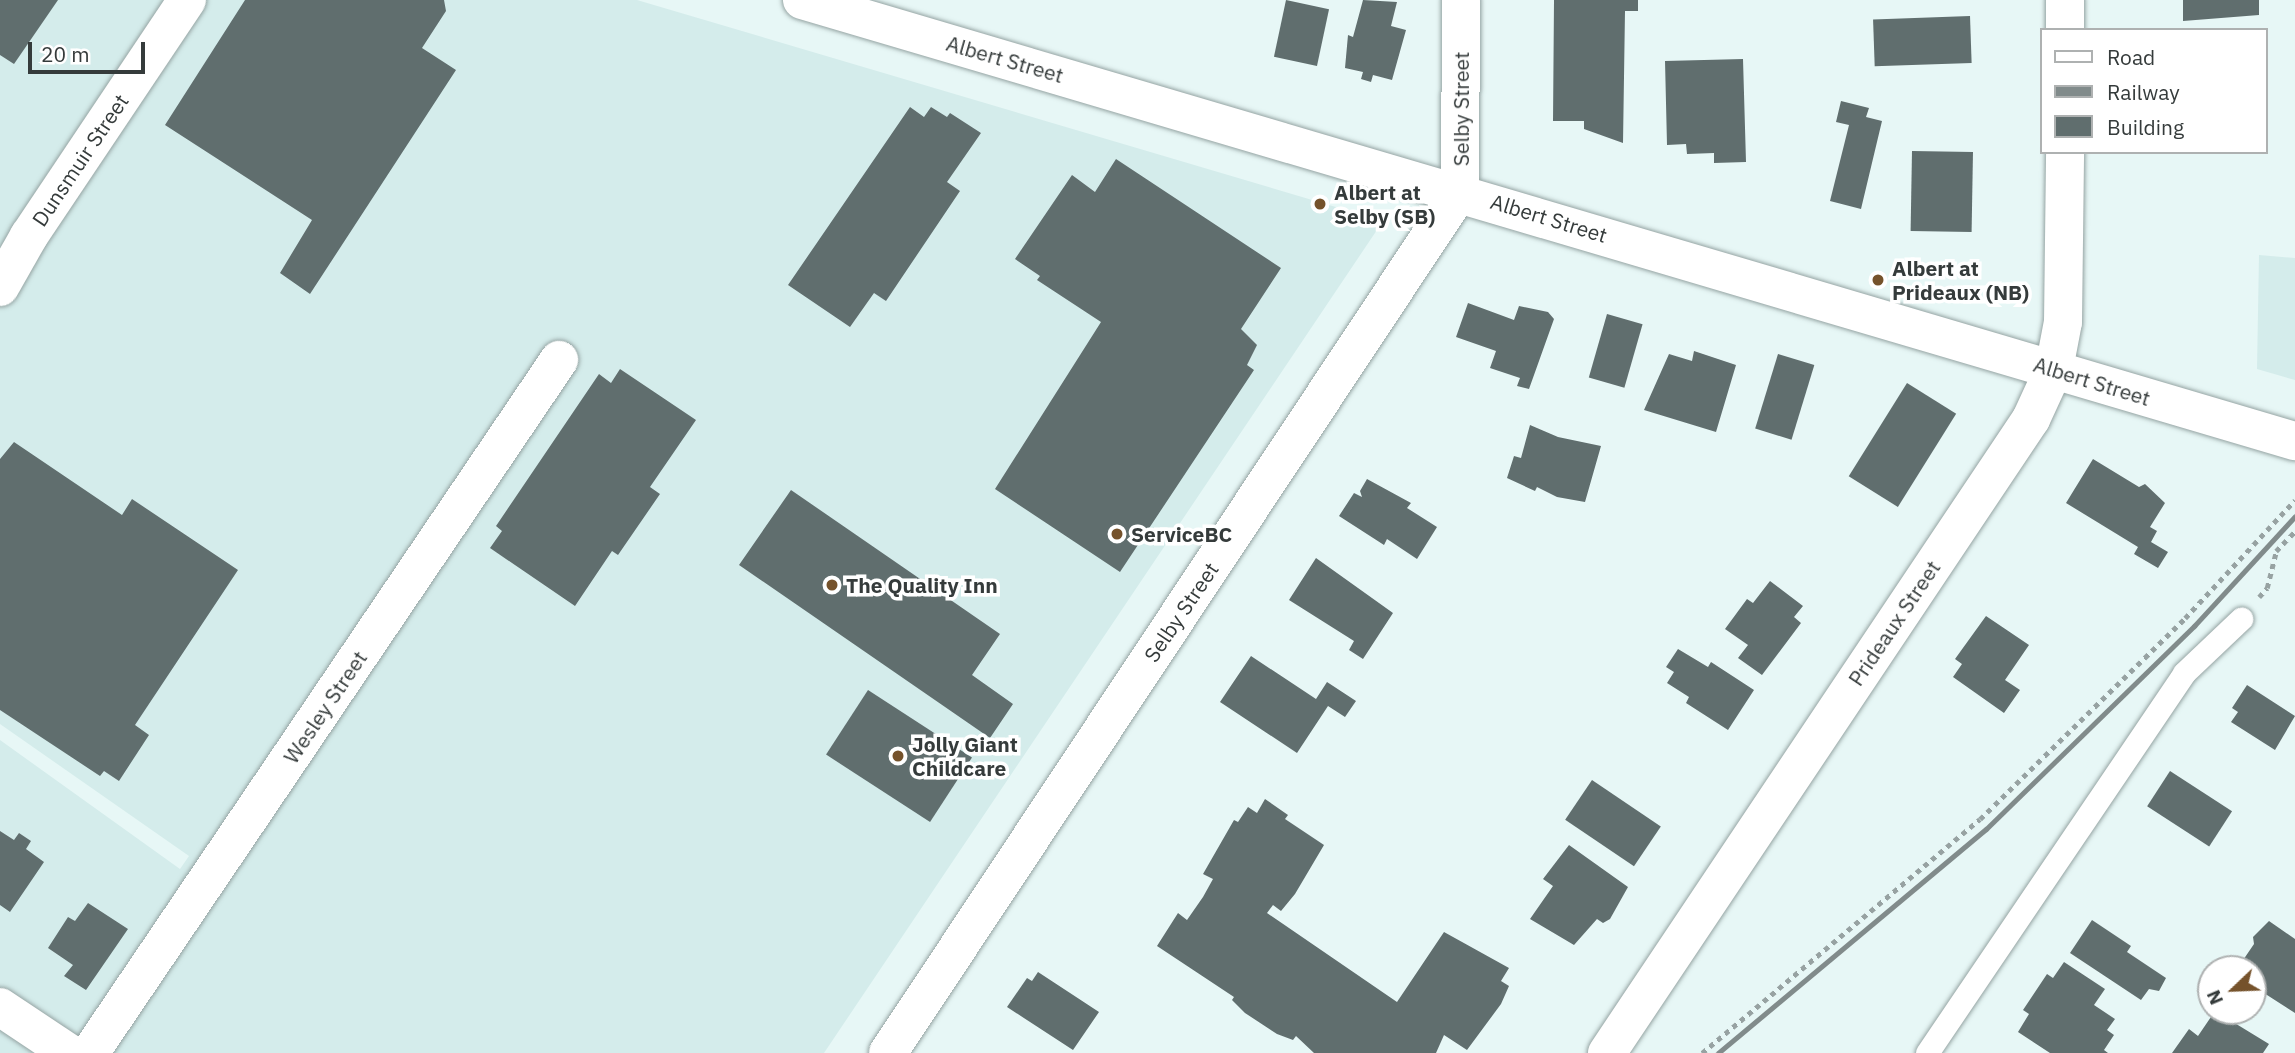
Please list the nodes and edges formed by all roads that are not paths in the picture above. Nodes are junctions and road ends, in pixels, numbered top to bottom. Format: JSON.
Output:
{"nodes":[{"id":1,"x":187,"y":0,"type":"edge"},
{"id":2,"x":1461,"y":0,"type":"edge"},
{"id":3,"x":2065,"y":0,"type":"edge"},
{"id":4,"x":813,"y":2,"type":"edge"},
{"id":5,"x":2065,"y":28,"type":"edge"},
{"id":6,"x":2065,"y":154,"type":"edge"},
{"id":7,"x":1460,"y":191,"type":"junction"},
{"id":8,"x":2,"y":278,"type":"edge"},
{"id":9,"x":559,"y":360,"type":"dead end"},
{"id":10,"x":2054,"y":369,"type":"junction"},
{"id":11,"x":2295,"y":441,"type":"edge"},
{"id":12,"x":2241,"y":619,"type":"road end"},
{"id":13,"x":0,"y":1007,"type":"edge"},
{"id":14,"x":69,"y":1053,"type":"edge"},
{"id":15,"x":90,"y":1053,"type":"edge"},
{"id":16,"x":888,"y":1053,"type":"edge"},
{"id":17,"x":1607,"y":1053,"type":"edge"},
{"id":18,"x":1927,"y":1053,"type":"edge"}],
"edges":[{"from":1,"to":8,"type":"street","name":"Dunsmuir Street"},
{"from":2,"to":7,"type":"street","name":"Selby Street"},
{"from":3,"to":5,"type":"street"},
{"from":4,"to":7,"type":"street","name":"Albert Street"},
{"from":6,"to":10,"type":"street","name":"Prideaux Street"},
{"from":7,"to":10,"type":"street","name":"Albert Street"},
{"from":7,"to":16,"type":"street","name":"Selby Street"},
{"from":9,"to":15,"type":"street","name":"Wesley Street"},
{"from":10,"to":11,"type":"street","name":"Albert Street"},
{"from":10,"to":17,"type":"street","name":"Prideaux Street"},
{"from":12,"to":18,"type":"lane"},
{"from":13,"to":14,"type":"street"}]}
